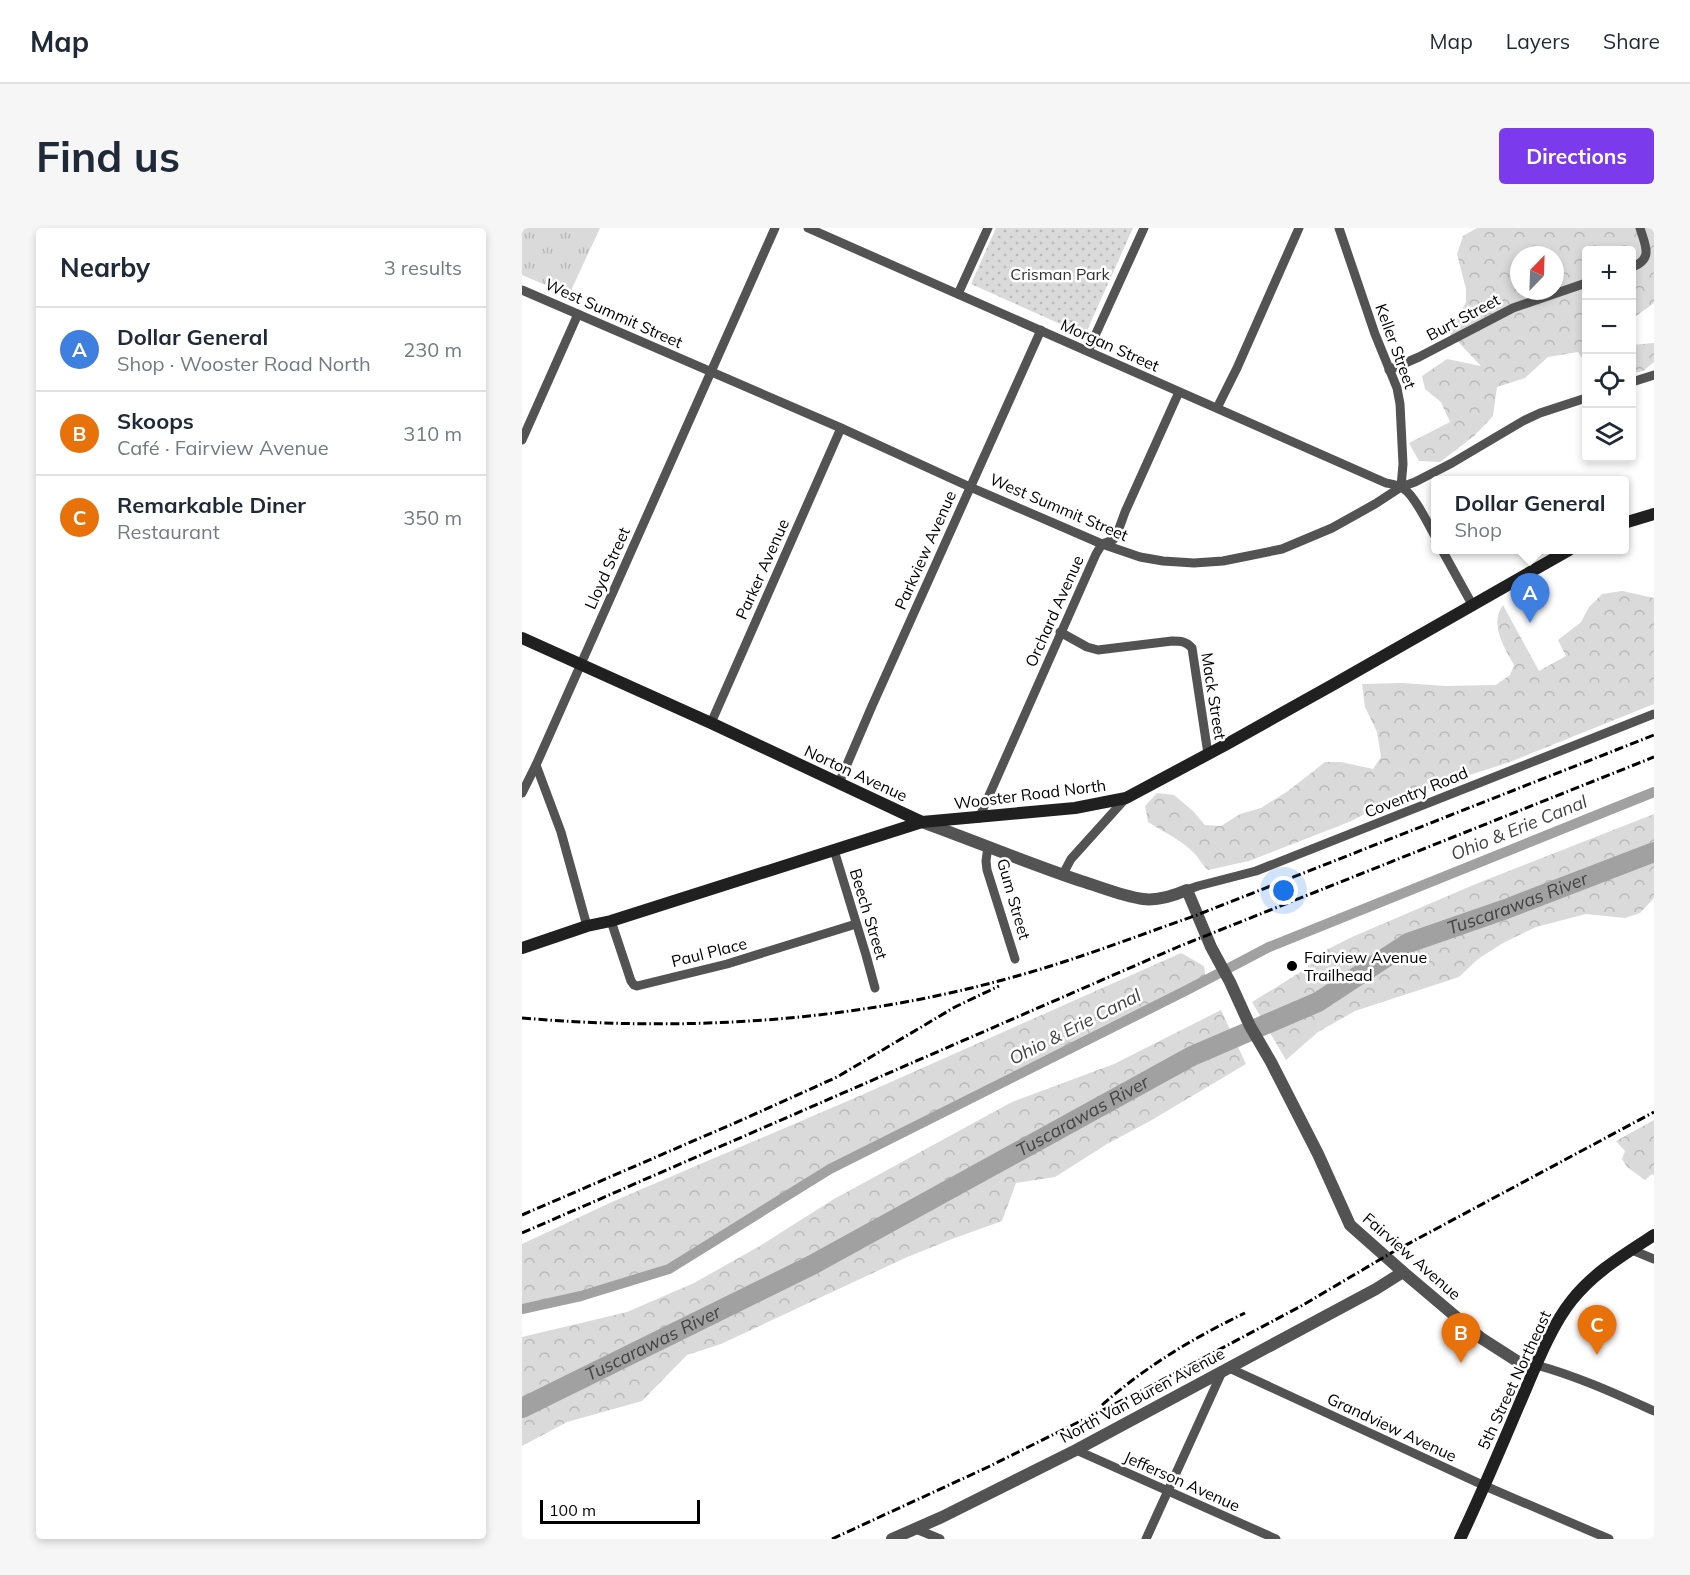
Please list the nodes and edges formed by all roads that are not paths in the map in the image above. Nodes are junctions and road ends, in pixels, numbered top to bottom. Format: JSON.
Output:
{"nodes":[{"id":1,"x":775,"y":228,"type":"edge"},
{"id":2,"x":808,"y":228,"type":"edge"},
{"id":3,"x":988,"y":228,"type":"edge"},
{"id":4,"x":1144,"y":228,"type":"edge"},
{"id":5,"x":1299,"y":228,"type":"edge"},
{"id":6,"x":1339,"y":228,"type":"edge"},
{"id":7,"x":1640,"y":228,"type":"edge"},
{"id":8,"x":831,"y":232,"type":"edge"},
{"id":9,"x":1636,"y":265,"type":"edge"},
{"id":10,"x":1582,"y":285,"type":"edge"},
{"id":11,"x":522,"y":290,"type":"edge"},
{"id":12,"x":958,"y":294,"type":"junction"},
{"id":13,"x":578,"y":314,"type":"junction"},
{"id":14,"x":1041,"y":330,"type":"junction"},
{"id":15,"x":1088,"y":351,"type":"junction"},
{"id":16,"x":1389,"y":370,"type":"junction"},
{"id":17,"x":711,"y":372,"type":"junction"},
{"id":18,"x":1654,"y":375,"type":"edge"},
{"id":19,"x":1636,"y":381,"type":"edge"},
{"id":20,"x":1179,"y":392,"type":"junction"},
{"id":21,"x":1582,"y":400,"type":"edge"},
{"id":22,"x":1218,"y":408,"type":"junction"},
{"id":23,"x":841,"y":428,"type":"junction"},
{"id":24,"x":522,"y":440,"type":"edge"},
{"id":25,"x":1401,"y":486,"type":"junction"},
{"id":26,"x":970,"y":487,"type":"junction"},
{"id":27,"x":1654,"y":514,"type":"edge"},
{"id":28,"x":1629,"y":522,"type":"edge"},
{"id":29,"x":1431,"y":529,"type":"edge"},
{"id":30,"x":1102,"y":544,"type":"junction"},
{"id":31,"x":1445,"y":554,"type":"edge"},
{"id":32,"x":1561,"y":554,"type":"edge"},
{"id":33,"x":1473,"y":606,"type":"junction"},
{"id":34,"x":1060,"y":632,"type":"junction"},
{"id":35,"x":522,"y":638,"type":"edge"},
{"id":36,"x":582,"y":664,"type":"junction"},
{"id":37,"x":1654,"y":714,"type":"edge"},
{"id":38,"x":711,"y":723,"type":"junction"},
{"id":39,"x":1208,"y":754,"type":"junction"},
{"id":40,"x":536,"y":765,"type":"junction"},
{"id":41,"x":839,"y":783,"type":"junction"},
{"id":42,"x":522,"y":793,"type":"edge"},
{"id":43,"x":1126,"y":798,"type":"junction"},
{"id":44,"x":979,"y":818,"type":"junction"},
{"id":45,"x":921,"y":822,"type":"junction"},
{"id":46,"x":988,"y":846,"type":"junction"},
{"id":47,"x":834,"y":850,"type":"junction"},
{"id":48,"x":1063,"y":874,"type":"junction"},
{"id":49,"x":1187,"y":890,"type":"junction"},
{"id":50,"x":611,"y":921,"type":"junction"},
{"id":51,"x":856,"y":924,"type":"junction"},
{"id":52,"x":587,"y":926,"type":"junction"},
{"id":53,"x":522,"y":948,"type":"edge"},
{"id":54,"x":1015,"y":959,"type":"dead end"},
{"id":55,"x":875,"y":988,"type":"dead end"},
{"id":56,"x":1654,"y":1235,"type":"edge"},
{"id":57,"x":1632,"y":1250,"type":"junction"},
{"id":58,"x":1654,"y":1260,"type":"edge"},
{"id":59,"x":1403,"y":1272,"type":"junction"},
{"id":60,"x":1536,"y":1365,"type":"junction"},
{"id":61,"x":1225,"y":1370,"type":"junction"},
{"id":62,"x":1654,"y":1411,"type":"edge"},
{"id":63,"x":1076,"y":1449,"type":"junction"},
{"id":64,"x":1485,"y":1486,"type":"junction"},
{"id":65,"x":1167,"y":1491,"type":"junction"},
{"id":66,"x":916,"y":1528,"type":"junction"},
{"id":67,"x":892,"y":1539,"type":"edge"},
{"id":68,"x":940,"y":1539,"type":"edge"},
{"id":69,"x":1146,"y":1539,"type":"edge"},
{"id":70,"x":1276,"y":1539,"type":"edge"},
{"id":71,"x":1460,"y":1539,"type":"edge"},
{"id":72,"x":1609,"y":1539,"type":"edge"}],
"edges":[{"from":1,"to":17,"type":"street","name":"Lloyd Street"},
{"from":2,"to":8,"type":"street","name":"Morgan Street"},
{"from":3,"to":12,"type":"street"},
{"from":4,"to":15,"type":"street"},
{"from":5,"to":22,"type":"street"},
{"from":6,"to":16,"type":"street","name":"Keller Street"},
{"from":7,"to":9,"type":"street"},
{"from":8,"to":12,"type":"street","name":"Morgan Street"},
{"from":10,"to":16,"type":"street","name":"Burt Street"},
{"from":11,"to":13,"type":"street","name":"West Summit Street"},
{"from":12,"to":14,"type":"street","name":"Morgan Street"},
{"from":13,"to":17,"type":"street","name":"West Summit Street"},
{"from":13,"to":24,"type":"street"},
{"from":14,"to":15,"type":"street","name":"Morgan Street"},
{"from":14,"to":26,"type":"street","name":"Parkview Avenue"},
{"from":15,"to":20,"type":"street","name":"Morgan Street"},
{"from":16,"to":25,"type":"street","name":"Keller Street"},
{"from":17,"to":23,"type":"street","name":"West Summit Street"},
{"from":17,"to":36,"type":"street","name":"Lloyd Street"},
{"from":18,"to":19,"type":"street"},
{"from":20,"to":22,"type":"street","name":"Morgan Street"},
{"from":20,"to":30,"type":"street","name":"Orchard Avenue"},
{"from":21,"to":25,"type":"street","name":"West Summit Street"},
{"from":22,"to":25,"type":"street","name":"Morgan Street"},
{"from":23,"to":26,"type":"street","name":"West Summit Street"},
{"from":23,"to":38,"type":"street","name":"Parker Avenue"},
{"from":25,"to":29,"type":"street"},
{"from":25,"to":30,"type":"street","name":"West Summit Street"},
{"from":26,"to":30,"type":"street","name":"West Summit Street"},
{"from":26,"to":41,"type":"street","name":"Parkview Avenue"},
{"from":27,"to":28,"type":"main road"},
{"from":30,"to":34,"type":"street","name":"Orchard Avenue"},
{"from":31,"to":33,"type":"street"},
{"from":32,"to":33,"type":"main road","name":"Wooster Road North"},
{"from":33,"to":39,"type":"main road","name":"Wooster Road North"},
{"from":34,"to":39,"type":"street","name":"Mack Street"},
{"from":34,"to":44,"type":"street","name":"Orchard Avenue"},
{"from":35,"to":36,"type":"main road","name":"Norton Avenue"},
{"from":36,"to":38,"type":"main road","name":"Norton Avenue"},
{"from":36,"to":40,"type":"street","name":"Lloyd Street"},
{"from":37,"to":49,"type":"street","name":"Coventry Road"},
{"from":38,"to":41,"type":"main road","name":"Norton Avenue"},
{"from":39,"to":43,"type":"main road","name":"Wooster Road North"},
{"from":40,"to":42,"type":"street","name":"Lloyd Street"},
{"from":40,"to":52,"type":"street"},
{"from":41,"to":45,"type":"main road","name":"Norton Avenue"},
{"from":43,"to":44,"type":"main road","name":"Wooster Road North"},
{"from":43,"to":48,"type":"street"},
{"from":44,"to":45,"type":"main road","name":"Wooster Road North"},
{"from":45,"to":46,"type":"street","name":"Norton Avenue"},
{"from":45,"to":47,"type":"main road","name":"Wooster Road North"},
{"from":46,"to":48,"type":"street","name":"Norton Avenue"},
{"from":46,"to":54,"type":"street","name":"Gum Street"},
{"from":47,"to":50,"type":"main road","name":"Wooster Road North"},
{"from":47,"to":51,"type":"street","name":"Beech Street"},
{"from":48,"to":49,"type":"street","name":"Norton Avenue"},
{"from":49,"to":59,"type":"street","name":"Fairview Avenue"},
{"from":50,"to":51,"type":"street","name":"Paul Place"},
{"from":50,"to":52,"type":"main road","name":"Wooster Road North"},
{"from":51,"to":55,"type":"street","name":"Beech Street"},
{"from":52,"to":53,"type":"main road","name":"Wooster Road North"},
{"from":56,"to":57,"type":"main road","name":"5th Street Northeast"},
{"from":57,"to":58,"type":"street"},
{"from":57,"to":60,"type":"main road","name":"5th Street Northeast"},
{"from":59,"to":60,"type":"street","name":"Fairview Avenue"},
{"from":59,"to":61,"type":"street","name":"North Van Buren Avenue"},
{"from":60,"to":62,"type":"street","name":"Fairview Avenue"},
{"from":60,"to":64,"type":"main road","name":"5th Street Northeast"},
{"from":61,"to":63,"type":"street","name":"North Van Buren Avenue"},
{"from":61,"to":64,"type":"street","name":"Grandview Avenue"},
{"from":61,"to":65,"type":"street"},
{"from":63,"to":65,"type":"street","name":"Jefferson Avenue"},
{"from":63,"to":66,"type":"street","name":"North Van Buren Avenue"},
{"from":64,"to":71,"type":"main road","name":"5th Street Northeast"},
{"from":64,"to":72,"type":"street","name":"Grandview Avenue"},
{"from":65,"to":69,"type":"street"},
{"from":65,"to":70,"type":"street","name":"Jefferson Avenue"},
{"from":66,"to":67,"type":"street","name":"North Van Buren Avenue"},
{"from":66,"to":68,"type":"street"}]}
